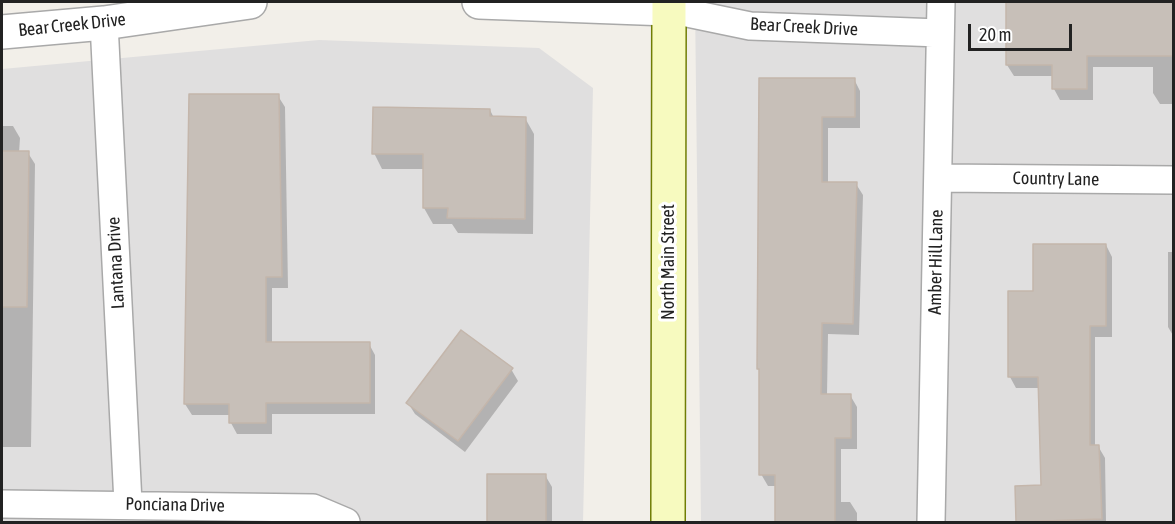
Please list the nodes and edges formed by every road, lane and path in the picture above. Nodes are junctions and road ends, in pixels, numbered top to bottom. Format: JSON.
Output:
{"nodes":[{"id":1,"x":250,"y":2,"type":"edge"},
{"id":2,"x":479,"y":2,"type":"edge"},
{"id":3,"x":941,"y":2,"type":"edge"},
{"id":4,"x":677,"y":4,"type":"edge"},
{"id":5,"x":104,"y":23,"type":"junction"},
{"id":6,"x":2,"y":32,"type":"edge"},
{"id":7,"x":940,"y":33,"type":"junction"},
{"id":8,"x":938,"y":178,"type":"junction"},
{"id":9,"x":1173,"y":180,"type":"edge"},
{"id":10,"x":128,"y":503,"type":"junction"},
{"id":11,"x":2,"y":504,"type":"edge"},
{"id":12,"x":346,"y":522,"type":"edge"},
{"id":13,"x":668,"y":522,"type":"edge"},
{"id":14,"x":931,"y":522,"type":"edge"}],
"edges":[{"from":1,"to":5,"type":"street","name":"Bear Creek Drive"},
{"from":2,"to":4,"type":"street","name":"Bear Creek Drive"},
{"from":3,"to":7,"type":"street","name":"Amber Hill Lane"},
{"from":4,"to":7,"type":"street","name":"Bear Creek Drive"},
{"from":4,"to":13,"type":"main road","name":"North Main Street"},
{"from":5,"to":6,"type":"street","name":"Bear Creek Drive"},
{"from":5,"to":10,"type":"street","name":"Lantana Drive"},
{"from":7,"to":8,"type":"street","name":"Amber Hill Lane"},
{"from":8,"to":9,"type":"street","name":"Country Lane"},
{"from":8,"to":14,"type":"street","name":"Amber Hill Lane"},
{"from":10,"to":11,"type":"street","name":"Ponciana Drive"},
{"from":10,"to":12,"type":"street","name":"Ponciana Drive"}]}
